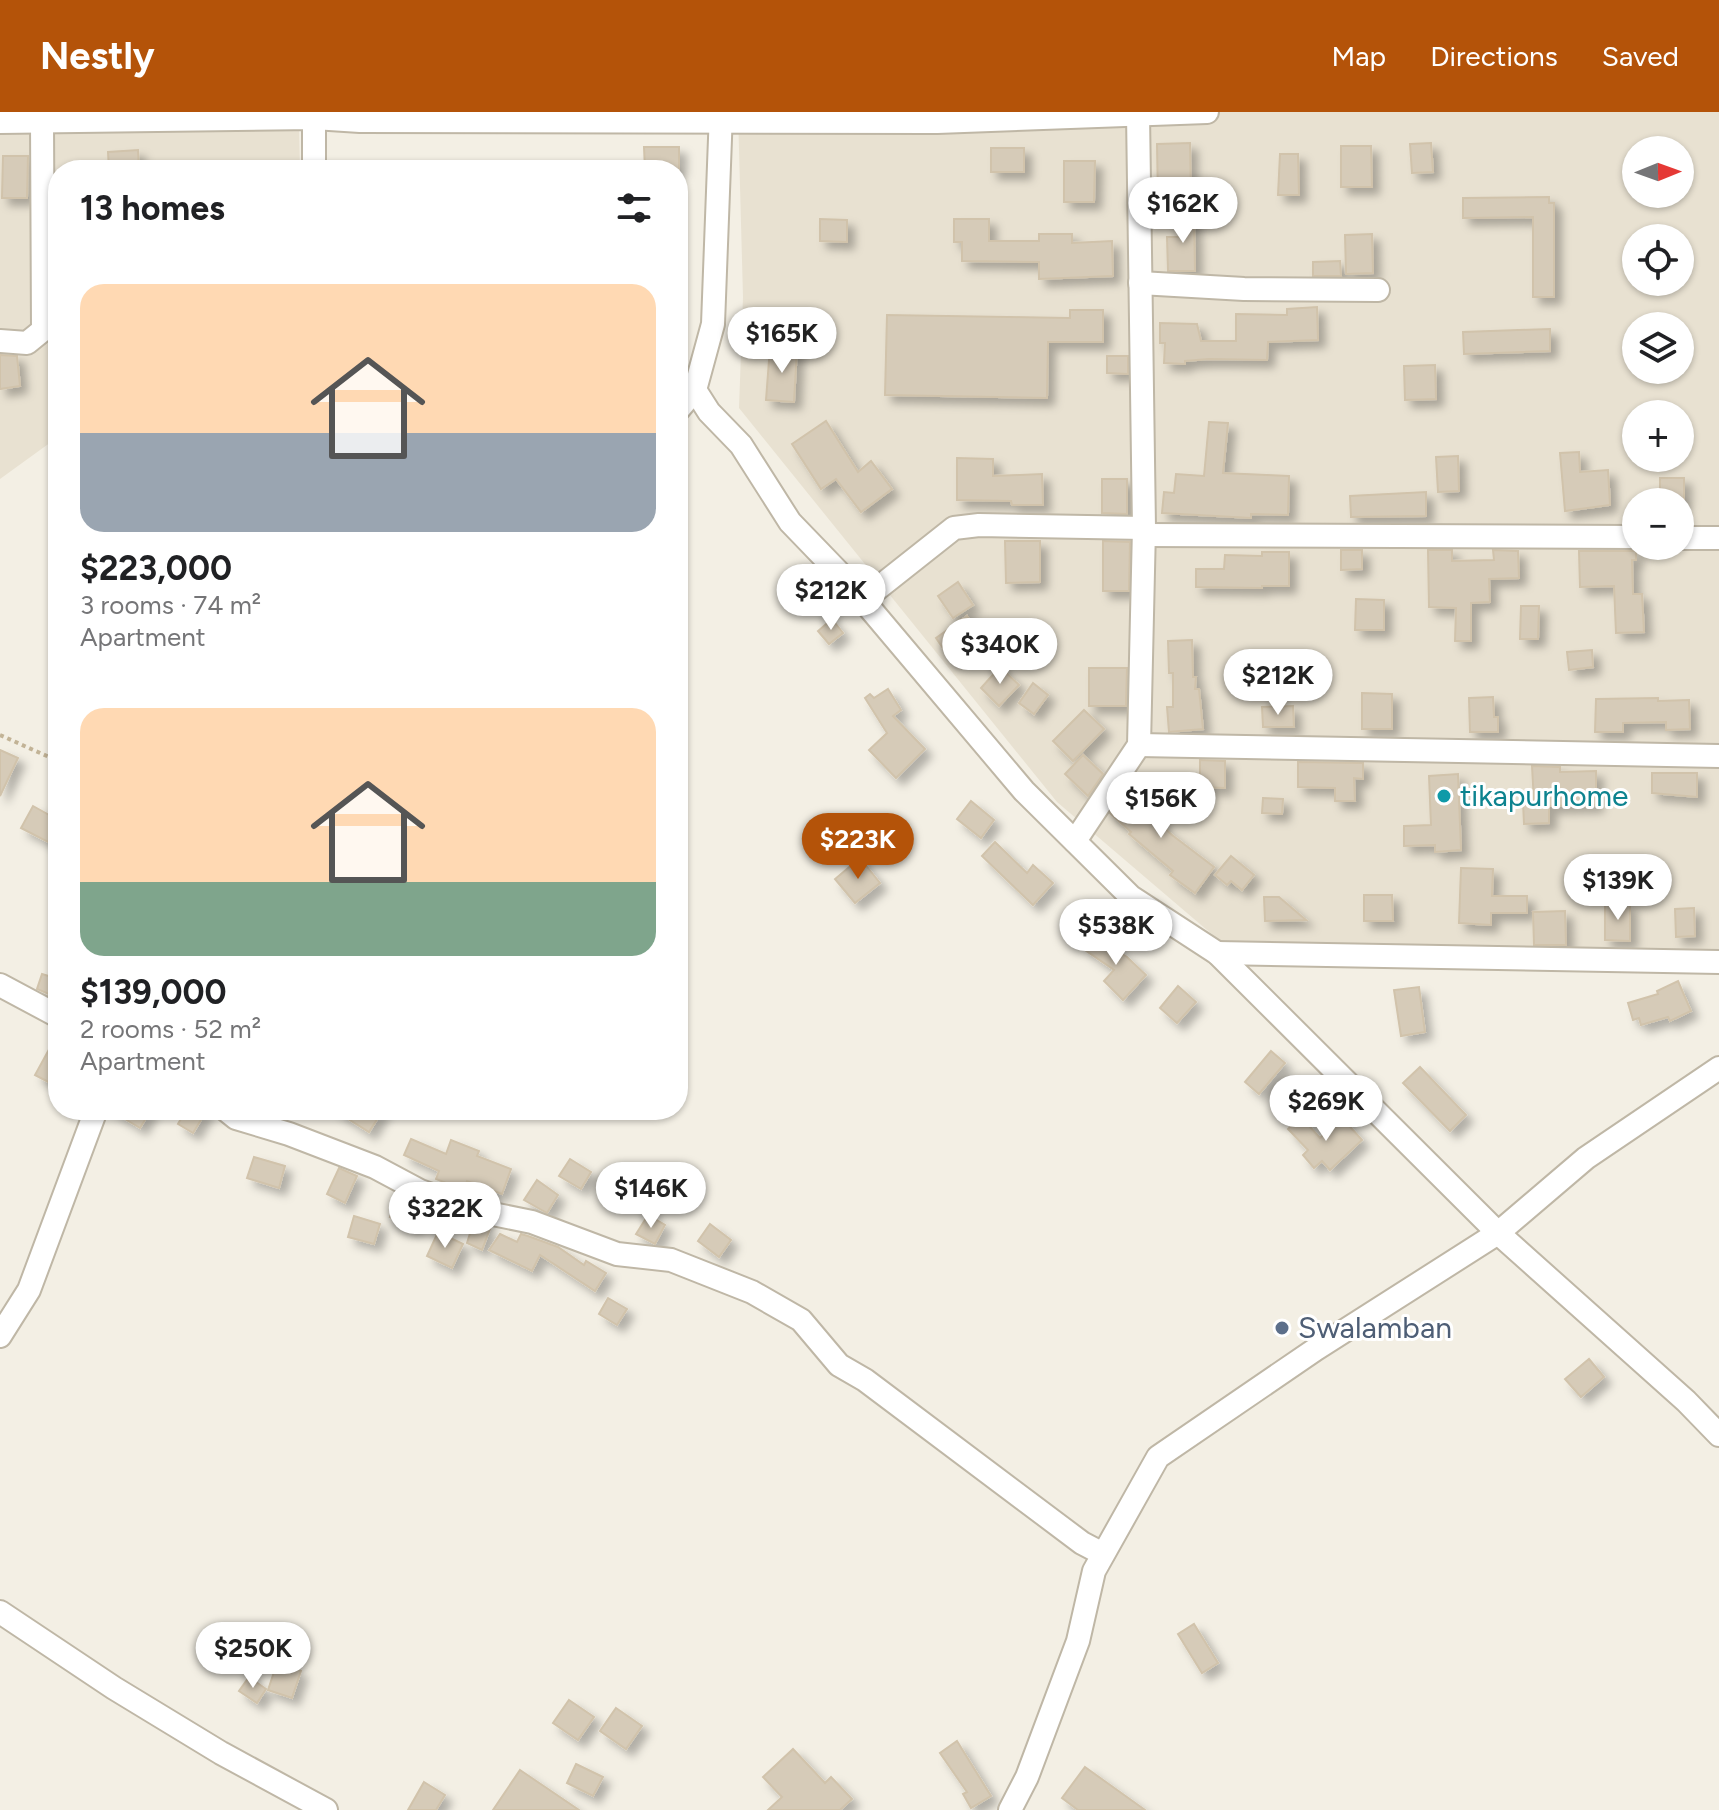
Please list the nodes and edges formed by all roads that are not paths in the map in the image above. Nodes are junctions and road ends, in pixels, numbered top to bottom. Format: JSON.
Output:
{"nodes":[{"id":1,"x":1207,"y":112,"type":"edge"},
{"id":2,"x":1138,"y":114,"type":"edge"},
{"id":3,"x":312,"y":115,"type":"edge"},
{"id":4,"x":359,"y":117,"type":"edge"},
{"id":5,"x":937,"y":117,"type":"edge"},
{"id":6,"x":721,"y":118,"type":"edge"},
{"id":7,"x":42,"y":121,"type":"junction"},
{"id":8,"x":0,"y":122,"type":"edge"},
{"id":9,"x":314,"y":160,"type":"edge"},
{"id":10,"x":1140,"y":283,"type":"junction"},
{"id":11,"x":1378,"y":290,"type":"dead end"},
{"id":12,"x":0,"y":341,"type":"edge"},
{"id":13,"x":695,"y":390,"type":"junction"},
{"id":14,"x":688,"y":398,"type":"edge"},
{"id":15,"x":1144,"y":532,"type":"junction"},
{"id":16,"x":1622,"y":537,"type":"edge"},
{"id":17,"x":1694,"y":538,"type":"edge"},
{"id":18,"x":1719,"y":538,"type":"edge"},
{"id":19,"x":863,"y":600,"type":"junction"},
{"id":20,"x":1139,"y":745,"type":"junction"},
{"id":21,"x":1719,"y":756,"type":"edge"},
{"id":22,"x":1075,"y":841,"type":"junction"},
{"id":23,"x":1217,"y":953,"type":"junction"},
{"id":24,"x":1719,"y":962,"type":"edge"},
{"id":25,"x":0,"y":985,"type":"edge"},
{"id":26,"x":48,"y":1011,"type":"edge"},
{"id":27,"x":1719,"y":1068,"type":"edge"},
{"id":28,"x":92,"y":1120,"type":"edge"},
{"id":29,"x":243,"y":1120,"type":"edge"},
{"id":30,"x":1498,"y":1233,"type":"junction"},
{"id":31,"x":0,"y":1336,"type":"edge"},
{"id":32,"x":1719,"y":1435,"type":"edge"},
{"id":33,"x":1103,"y":1554,"type":"junction"},
{"id":34,"x":0,"y":1612,"type":"edge"},
{"id":35,"x":326,"y":1810,"type":"edge"},
{"id":36,"x":1010,"y":1810,"type":"edge"}],
"edges":[{"from":1,"to":2,"type":"street"},
{"from":2,"to":5,"type":"street"},
{"from":2,"to":10,"type":"street"},
{"from":3,"to":4,"type":"street"},
{"from":3,"to":7,"type":"street"},
{"from":3,"to":9,"type":"street"},
{"from":4,"to":6,"type":"street"},
{"from":5,"to":6,"type":"street"},
{"from":6,"to":13,"type":"street"},
{"from":7,"to":8,"type":"street"},
{"from":7,"to":12,"type":"street"},
{"from":10,"to":11,"type":"street"},
{"from":10,"to":15,"type":"street"},
{"from":13,"to":14,"type":"street"},
{"from":13,"to":19,"type":"street"},
{"from":15,"to":16,"type":"street"},
{"from":15,"to":19,"type":"street"},
{"from":15,"to":20,"type":"street"},
{"from":17,"to":18,"type":"street"},
{"from":19,"to":22,"type":"street"},
{"from":20,"to":21,"type":"street"},
{"from":20,"to":22,"type":"street"},
{"from":22,"to":23,"type":"street"},
{"from":23,"to":24,"type":"street"},
{"from":23,"to":30,"type":"street"},
{"from":25,"to":26,"type":"street"},
{"from":27,"to":30,"type":"street"},
{"from":28,"to":31,"type":"street"},
{"from":29,"to":33,"type":"street"},
{"from":30,"to":32,"type":"street"},
{"from":30,"to":33,"type":"street"},
{"from":33,"to":36,"type":"street"},
{"from":34,"to":35,"type":"street"}]}
